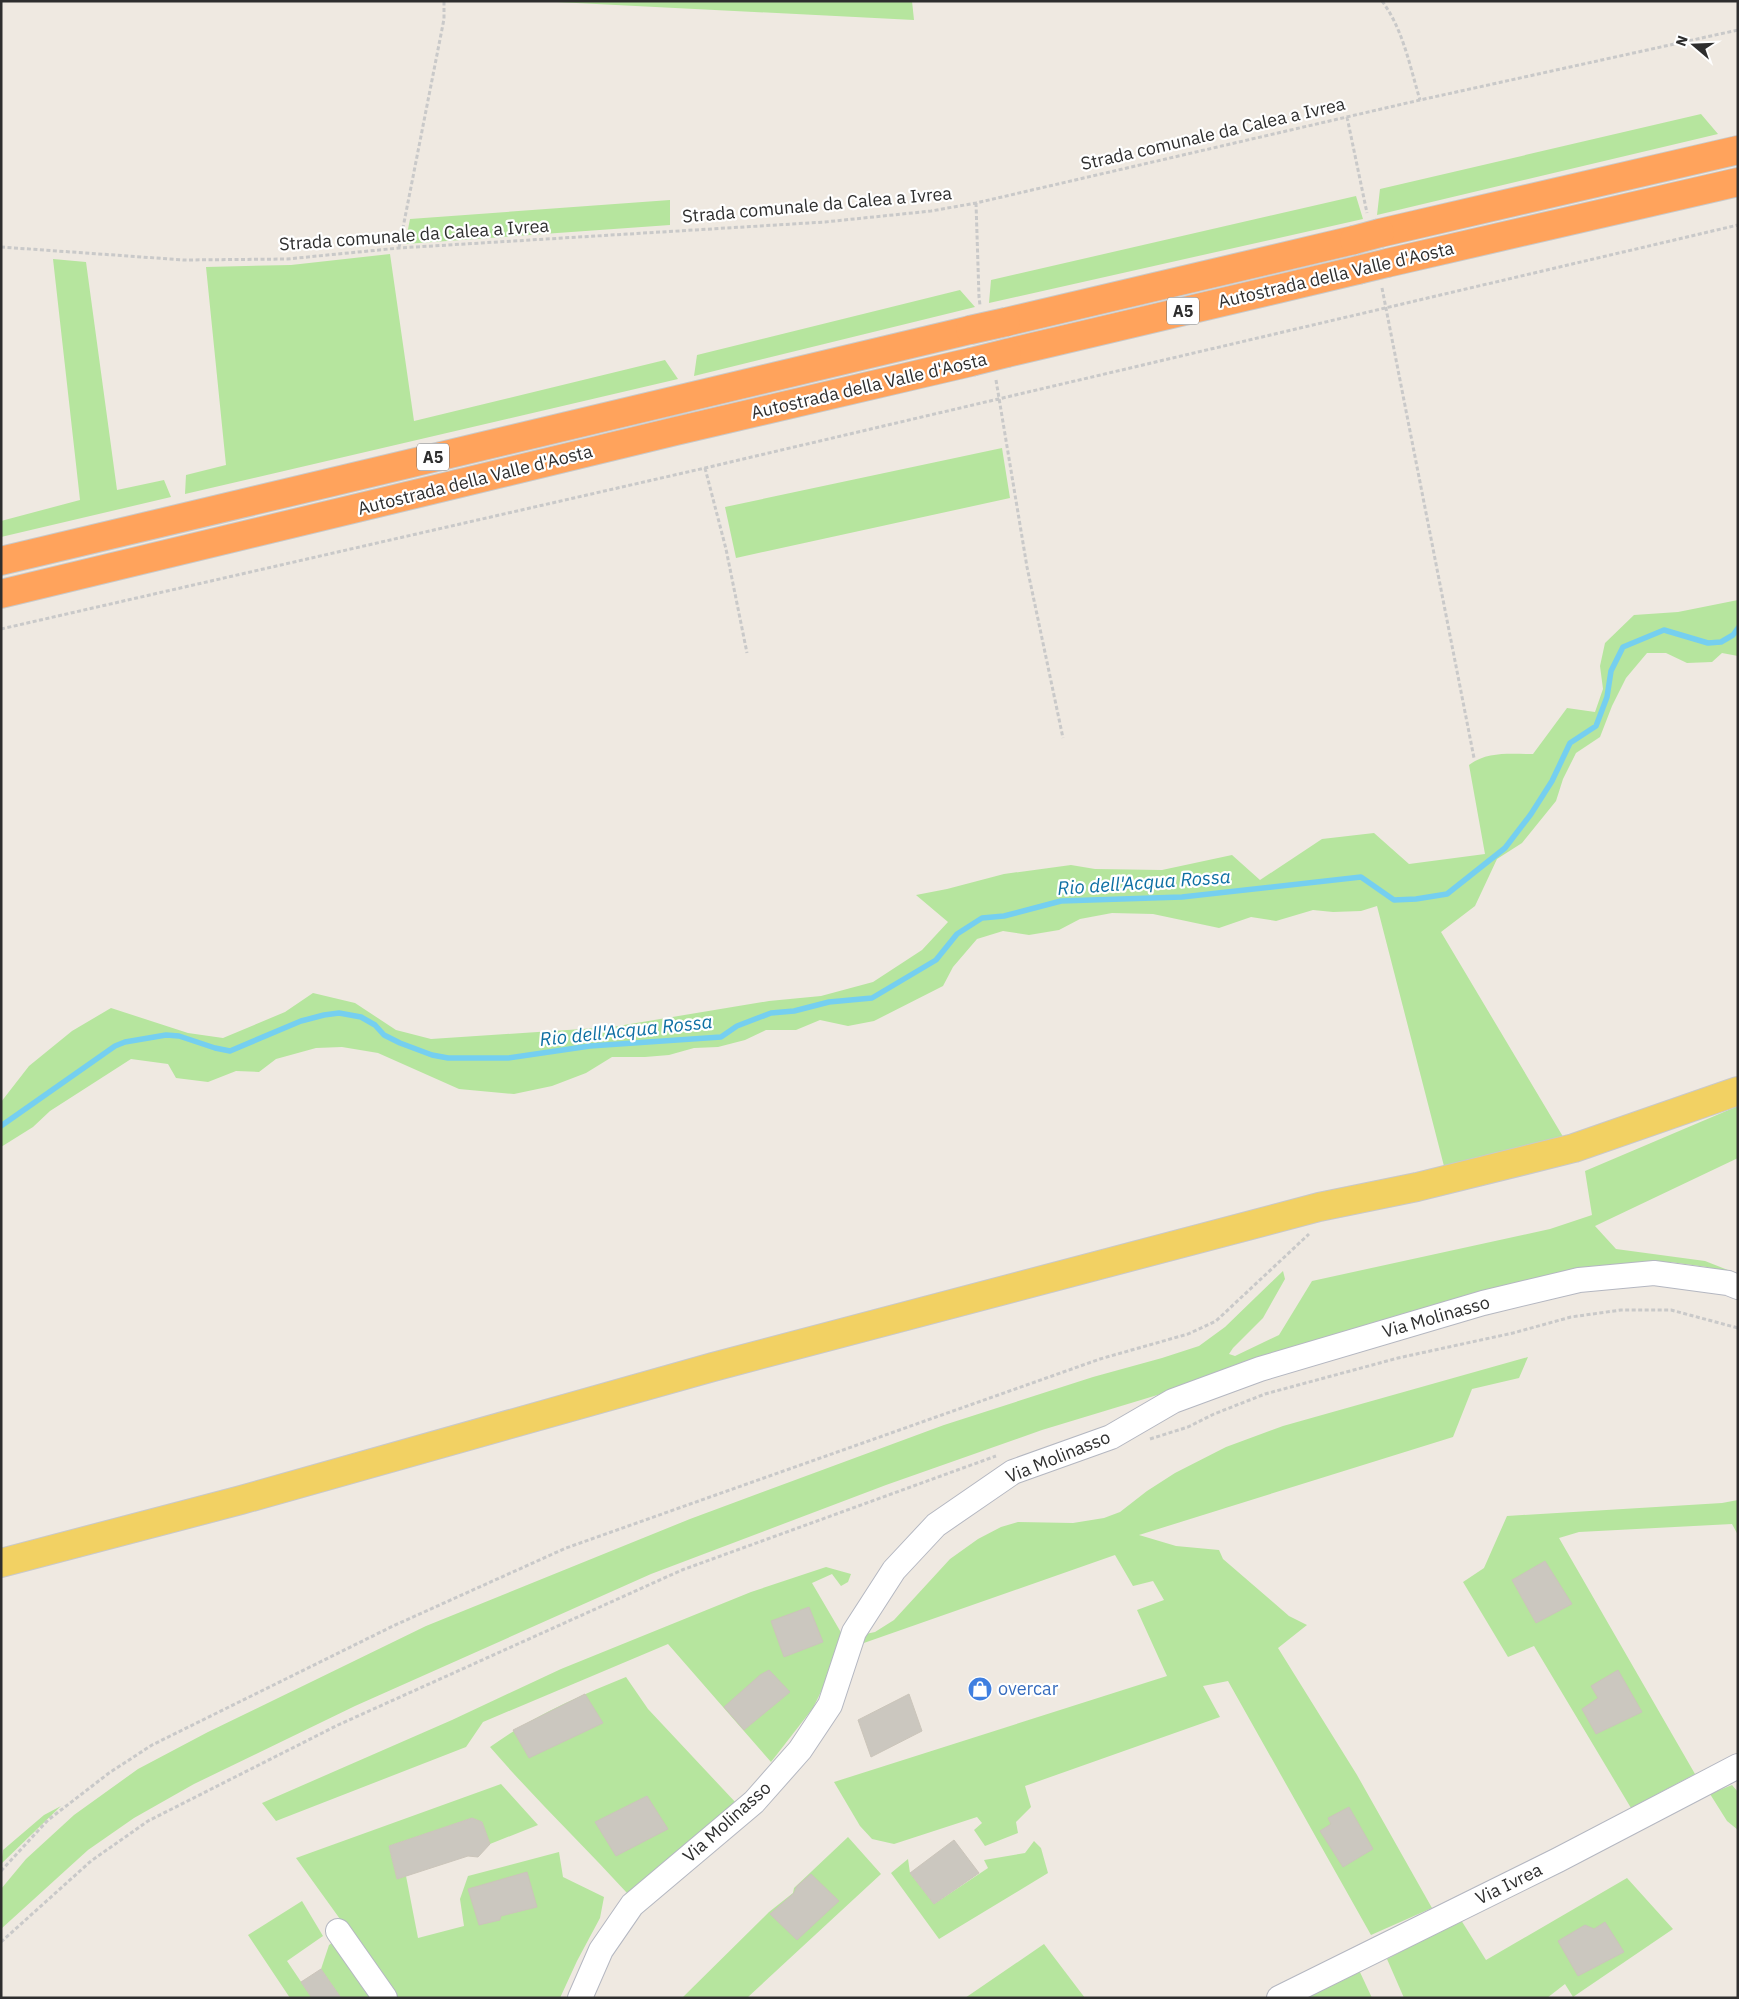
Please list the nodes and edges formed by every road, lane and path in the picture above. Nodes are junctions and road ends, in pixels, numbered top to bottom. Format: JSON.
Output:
{"nodes":[{"id":1,"x":444,"y":1,"type":"edge"},
{"id":2,"x":1382,"y":1,"type":"edge"},
{"id":3,"x":1738,"y":30,"type":"edge"},
{"id":4,"x":1420,"y":100,"type":"junction"},
{"id":5,"x":1738,"y":150,"type":"edge"},
{"id":6,"x":1726,"y":184,"type":"edge"},
{"id":7,"x":976,"y":203,"type":"junction"},
{"id":8,"x":1738,"y":224,"type":"edge"},
{"id":9,"x":1,"y":247,"type":"edge"},
{"id":10,"x":399,"y":248,"type":"junction"},
{"id":11,"x":979,"y":296,"type":"dead end"},
{"id":12,"x":1386,"y":307,"type":"junction"},
{"id":13,"x":1000,"y":397,"type":"junction"},
{"id":14,"x":705,"y":468,"type":"junction"},
{"id":15,"x":1,"y":561,"type":"edge"},
{"id":16,"x":1,"y":594,"type":"edge"},
{"id":17,"x":1,"y":630,"type":"edge"},
{"id":18,"x":747,"y":653,"type":"dead end"},
{"id":19,"x":1063,"y":738,"type":"dead end"},
{"id":20,"x":1474,"y":758,"type":"dead end"},
{"id":21,"x":1738,"y":1091,"type":"edge"},
{"id":22,"x":1319,"y":1207,"type":"junction"},
{"id":23,"x":1738,"y":1287,"type":"edge"},
{"id":24,"x":1738,"y":1328,"type":"edge"},
{"id":25,"x":1145,"y":1439,"type":"dead end"},
{"id":26,"x":998,"y":1456,"type":"dead end"},
{"id":27,"x":1,"y":1563,"type":"edge"},
{"id":28,"x":1738,"y":1766,"type":"edge"},
{"id":29,"x":1,"y":1870,"type":"edge"},
{"id":30,"x":338,"y":1931,"type":"dead end"},
{"id":31,"x":1,"y":1942,"type":"edge"},
{"id":32,"x":385,"y":1998,"type":"edge"},
{"id":33,"x":580,"y":1998,"type":"edge"},
{"id":34,"x":1279,"y":1998,"type":"edge"}],
"edges":[{"from":1,"to":10,"type":"path"},
{"from":2,"to":4,"type":"path"},
{"from":3,"to":4,"type":"path","name":"Strada comunale da Calea a Ivrea"},
{"from":4,"to":7,"type":"path","name":"Strada comunale da Calea a Ivrea"},
{"from":5,"to":15,"type":"highway","name":"Autostrada della Valle d'Aosta","number":"A5","bridge":true},
{"from":6,"to":16,"type":"highway","name":"Autostrada della Valle d'Aosta","number":"A5","bridge":true},
{"from":7,"to":10,"type":"path","name":"Strada comunale da Calea a Ivrea"},
{"from":7,"to":11,"type":"path"},
{"from":8,"to":12,"type":"path"},
{"from":9,"to":10,"type":"path","name":"Strada comunale da Calea a Ivrea"},
{"from":12,"to":13,"type":"path"},
{"from":12,"to":20,"type":"path"},
{"from":13,"to":14,"type":"path"},
{"from":13,"to":19,"type":"path"},
{"from":14,"to":17,"type":"path"},
{"from":14,"to":18,"type":"path"},
{"from":21,"to":22,"type":"main road"},
{"from":22,"to":27,"type":"main road"},
{"from":22,"to":29,"type":"path"},
{"from":23,"to":33,"type":"street","name":"Via Molinasso"},
{"from":24,"to":25,"type":"path"},
{"from":26,"to":31,"type":"path"},
{"from":28,"to":34,"type":"street","name":"Via Ivrea"},
{"from":30,"to":32,"type":"street"}]}
